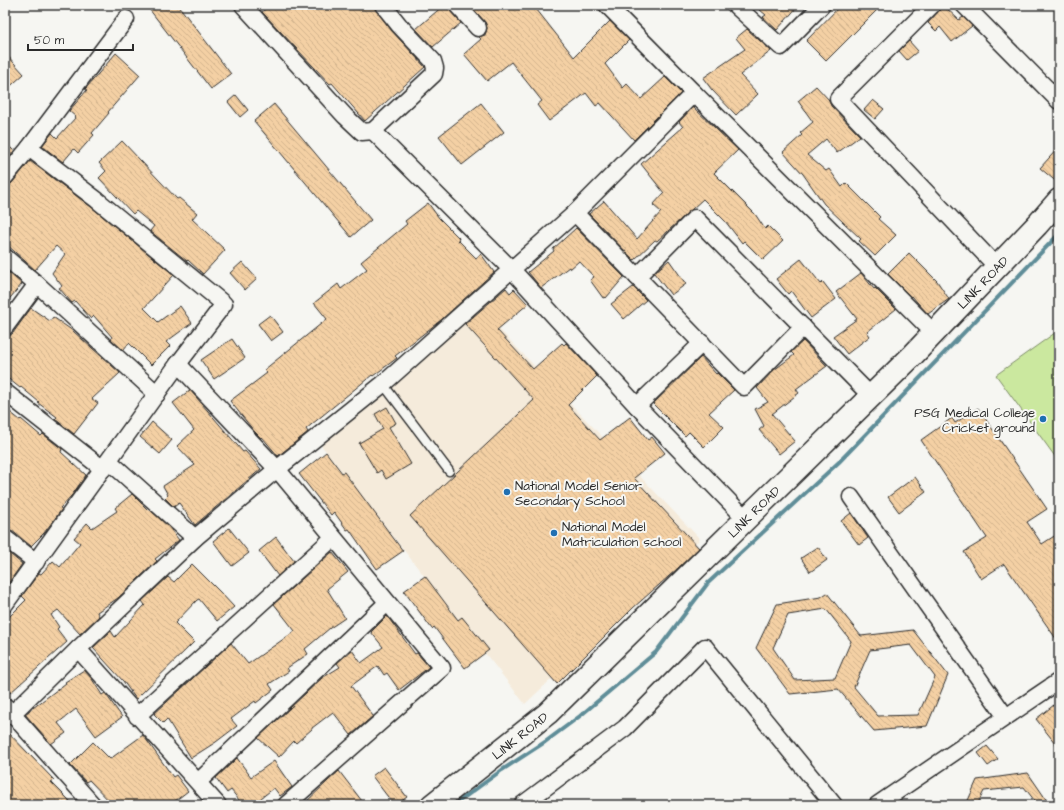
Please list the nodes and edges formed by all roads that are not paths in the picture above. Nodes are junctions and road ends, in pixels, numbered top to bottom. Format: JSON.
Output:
{"nodes":[{"id":1,"x":243,"y":5,"type":"edge"},
{"id":2,"x":383,"y":5,"type":"edge"},
{"id":3,"x":457,"y":5,"type":"edge"},
{"id":4,"x":608,"y":5,"type":"edge"},
{"id":5,"x":735,"y":5,"type":"edge"},
{"id":6,"x":822,"y":5,"type":"edge"},
{"id":7,"x":932,"y":5,"type":"edge"},
{"id":8,"x":964,"y":5,"type":"edge"},
{"id":9,"x":126,"y":19,"type":"dead end"},
{"id":10,"x":478,"y":28,"type":"dead end"},
{"id":11,"x":694,"y":93,"type":"junction"},
{"id":12,"x":1059,"y":101,"type":"edge"},
{"id":13,"x":373,"y":131,"type":"junction"},
{"id":14,"x":28,"y":148,"type":"junction"},
{"id":15,"x":5,"y":177,"type":"edge"},
{"id":16,"x":1059,"y":200,"type":"edge"},
{"id":17,"x":575,"y":213,"type":"junction"},
{"id":18,"x":5,"y":257,"type":"edge"},
{"id":19,"x":997,"y":267,"type":"junction"},
{"id":20,"x":512,"y":270,"type":"junction"},
{"id":21,"x":637,"y":277,"type":"junction"},
{"id":22,"x":37,"y":284,"type":"junction"},
{"id":23,"x":5,"y":327,"type":"edge"},
{"id":24,"x":803,"y":327,"type":"junction"},
{"id":25,"x":934,"y":333,"type":"junction"},
{"id":26,"x":702,"y":343,"type":"junction"},
{"id":27,"x":178,"y":364,"type":"junction"},
{"id":28,"x":383,"y":384,"type":"junction"},
{"id":29,"x":5,"y":392,"type":"edge"},
{"id":30,"x":157,"y":394,"type":"junction"},
{"id":31,"x":871,"y":396,"type":"junction"},
{"id":32,"x":637,"y":406,"type":"junction"},
{"id":33,"x":106,"y":465,"type":"junction"},
{"id":34,"x":277,"y":469,"type":"junction"},
{"id":35,"x":449,"y":470,"type":"dead end"},
{"id":36,"x":851,"y":497,"type":"dead end"},
{"id":37,"x":746,"y":519,"type":"junction"},
{"id":38,"x":5,"y":538,"type":"edge"},
{"id":39,"x":195,"y":538,"type":"junction"},
{"id":40,"x":333,"y":538,"type":"junction"},
{"id":41,"x":36,"y":562,"type":"junction"},
{"id":42,"x":5,"y":604,"type":"edge"},
{"id":43,"x":387,"y":604,"type":"junction"},
{"id":44,"x":78,"y":649,"type":"junction"},
{"id":45,"x":1059,"y":681,"type":"edge"},
{"id":46,"x":8,"y":710,"type":"edge"},
{"id":47,"x":137,"y":716,"type":"junction"},
{"id":48,"x":1006,"y":717,"type":"junction"},
{"id":49,"x":198,"y":782,"type":"junction"},
{"id":50,"x":529,"y":803,"type":"edge"},
{"id":51,"x":93,"y":805,"type":"edge"},
{"id":52,"x":218,"y":805,"type":"edge"},
{"id":53,"x":286,"y":805,"type":"edge"},
{"id":54,"x":432,"y":805,"type":"edge"},
{"id":55,"x":834,"y":805,"type":"edge"},
{"id":56,"x":877,"y":805,"type":"edge"}],
"edges":[{"from":1,"to":13,"type":"street"},
{"from":2,"to":13,"type":"street"},
{"from":3,"to":10,"type":"street"},
{"from":4,"to":11,"type":"street"},
{"from":5,"to":6,"type":"street"},
{"from":7,"to":19,"type":"street"},
{"from":8,"to":12,"type":"street"},
{"from":9,"to":14,"type":"street"},
{"from":11,"to":17,"type":"street"},
{"from":11,"to":25,"type":"street"},
{"from":13,"to":20,"type":"street"},
{"from":14,"to":15,"type":"street"},
{"from":14,"to":27,"type":"street"},
{"from":16,"to":19,"type":"street","name":"LINK ROAD"},
{"from":17,"to":20,"type":"street"},
{"from":17,"to":21,"type":"street"},
{"from":18,"to":22,"type":"street"},
{"from":19,"to":25,"type":"street","name":"LINK ROAD"},
{"from":20,"to":28,"type":"street"},
{"from":20,"to":32,"type":"street"},
{"from":21,"to":24,"type":"street"},
{"from":21,"to":26,"type":"street"},
{"from":22,"to":23,"type":"street"},
{"from":22,"to":30,"type":"street"},
{"from":24,"to":26,"type":"street"},
{"from":24,"to":31,"type":"street"},
{"from":25,"to":31,"type":"street","name":"LINK ROAD"},
{"from":26,"to":32,"type":"street"},
{"from":27,"to":30,"type":"street"},
{"from":27,"to":34,"type":"street"},
{"from":28,"to":34,"type":"street"},
{"from":28,"to":35,"type":"lane"},
{"from":29,"to":33,"type":"street"},
{"from":30,"to":33,"type":"street"},
{"from":31,"to":37,"type":"street","name":"LINK ROAD"},
{"from":32,"to":37,"type":"street"},
{"from":33,"to":39,"type":"street"},
{"from":33,"to":41,"type":"street"},
{"from":34,"to":39,"type":"street"},
{"from":34,"to":40,"type":"street"},
{"from":36,"to":48,"type":"street"},
{"from":37,"to":54,"type":"street","name":"LINK ROAD"},
{"from":38,"to":41,"type":"street"},
{"from":39,"to":44,"type":"street"},
{"from":40,"to":43,"type":"street"},
{"from":40,"to":47,"type":"street"},
{"from":41,"to":42,"type":"street"},
{"from":43,"to":49,"type":"street"},
{"from":43,"to":53,"type":"street"},
{"from":44,"to":46,"type":"street"},
{"from":44,"to":47,"type":"street"},
{"from":45,"to":48,"type":"street"},
{"from":46,"to":51,"type":"street"},
{"from":47,"to":49,"type":"street"},
{"from":48,"to":56,"type":"street"},
{"from":49,"to":52,"type":"street"},
{"from":50,"to":55,"type":"street"}]}
